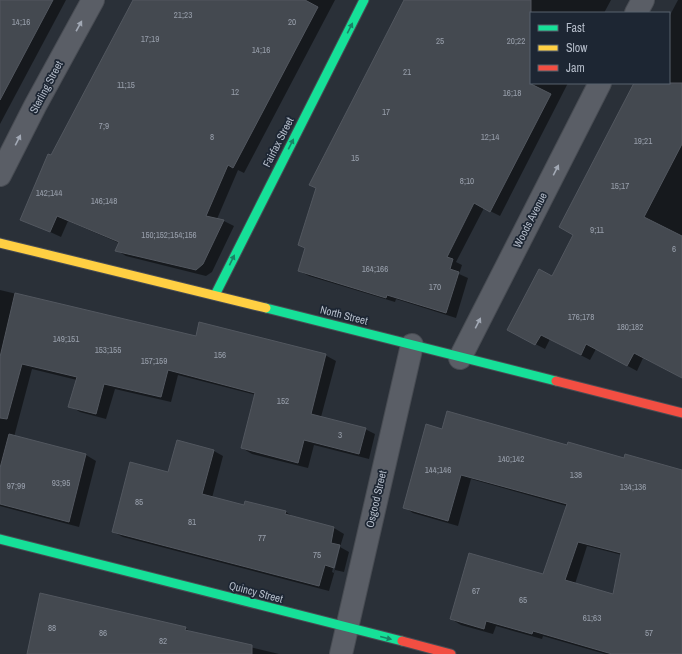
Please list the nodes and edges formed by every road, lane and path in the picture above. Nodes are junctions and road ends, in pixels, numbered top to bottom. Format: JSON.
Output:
{"nodes":[{"id":1,"x":93,"y":0,"type":"edge"},
{"id":2,"x":364,"y":0,"type":"edge"},
{"id":3,"x":643,"y":0,"type":"edge"},
{"id":4,"x":637,"y":12,"type":"edge"},
{"id":5,"x":599,"y":84,"type":"edge"},
{"id":6,"x":0,"y":175,"type":"edge"},
{"id":7,"x":0,"y":243,"type":"edge"},
{"id":8,"x":215,"y":295,"type":"junction"},
{"id":9,"x":412,"y":345,"type":"junction"},
{"id":10,"x":460,"y":358,"type":"junction"},
{"id":11,"x":682,"y":413,"type":"edge"},
{"id":12,"x":0,"y":539,"type":"edge"},
{"id":13,"x":348,"y":628,"type":"junction"},
{"id":14,"x":341,"y":654,"type":"edge"},
{"id":15,"x":451,"y":654,"type":"edge"}],
"edges":[{"from":6,"to":1,"type":"street","name":"Sterling Street","one_way":true},
{"from":8,"to":2,"type":"street","name":"Fairfax Street","one_way":true},
{"from":3,"to":4,"type":"street"},
{"from":10,"to":5,"type":"street","name":"Woods Avenue","one_way":true},
{"from":7,"to":8,"type":"street","name":"North Street"},
{"from":8,"to":9,"type":"street","name":"North Street"},
{"from":9,"to":10,"type":"street","name":"North Street"},
{"from":9,"to":13,"type":"street","name":"Osgood Street"},
{"from":10,"to":11,"type":"street","name":"North Street"},
{"from":12,"to":13,"type":"street","name":"Quincy Street"},
{"from":13,"to":14,"type":"street","name":"Osgood Street"},
{"from":13,"to":15,"type":"street","name":"Quincy Street","one_way":true}]}
